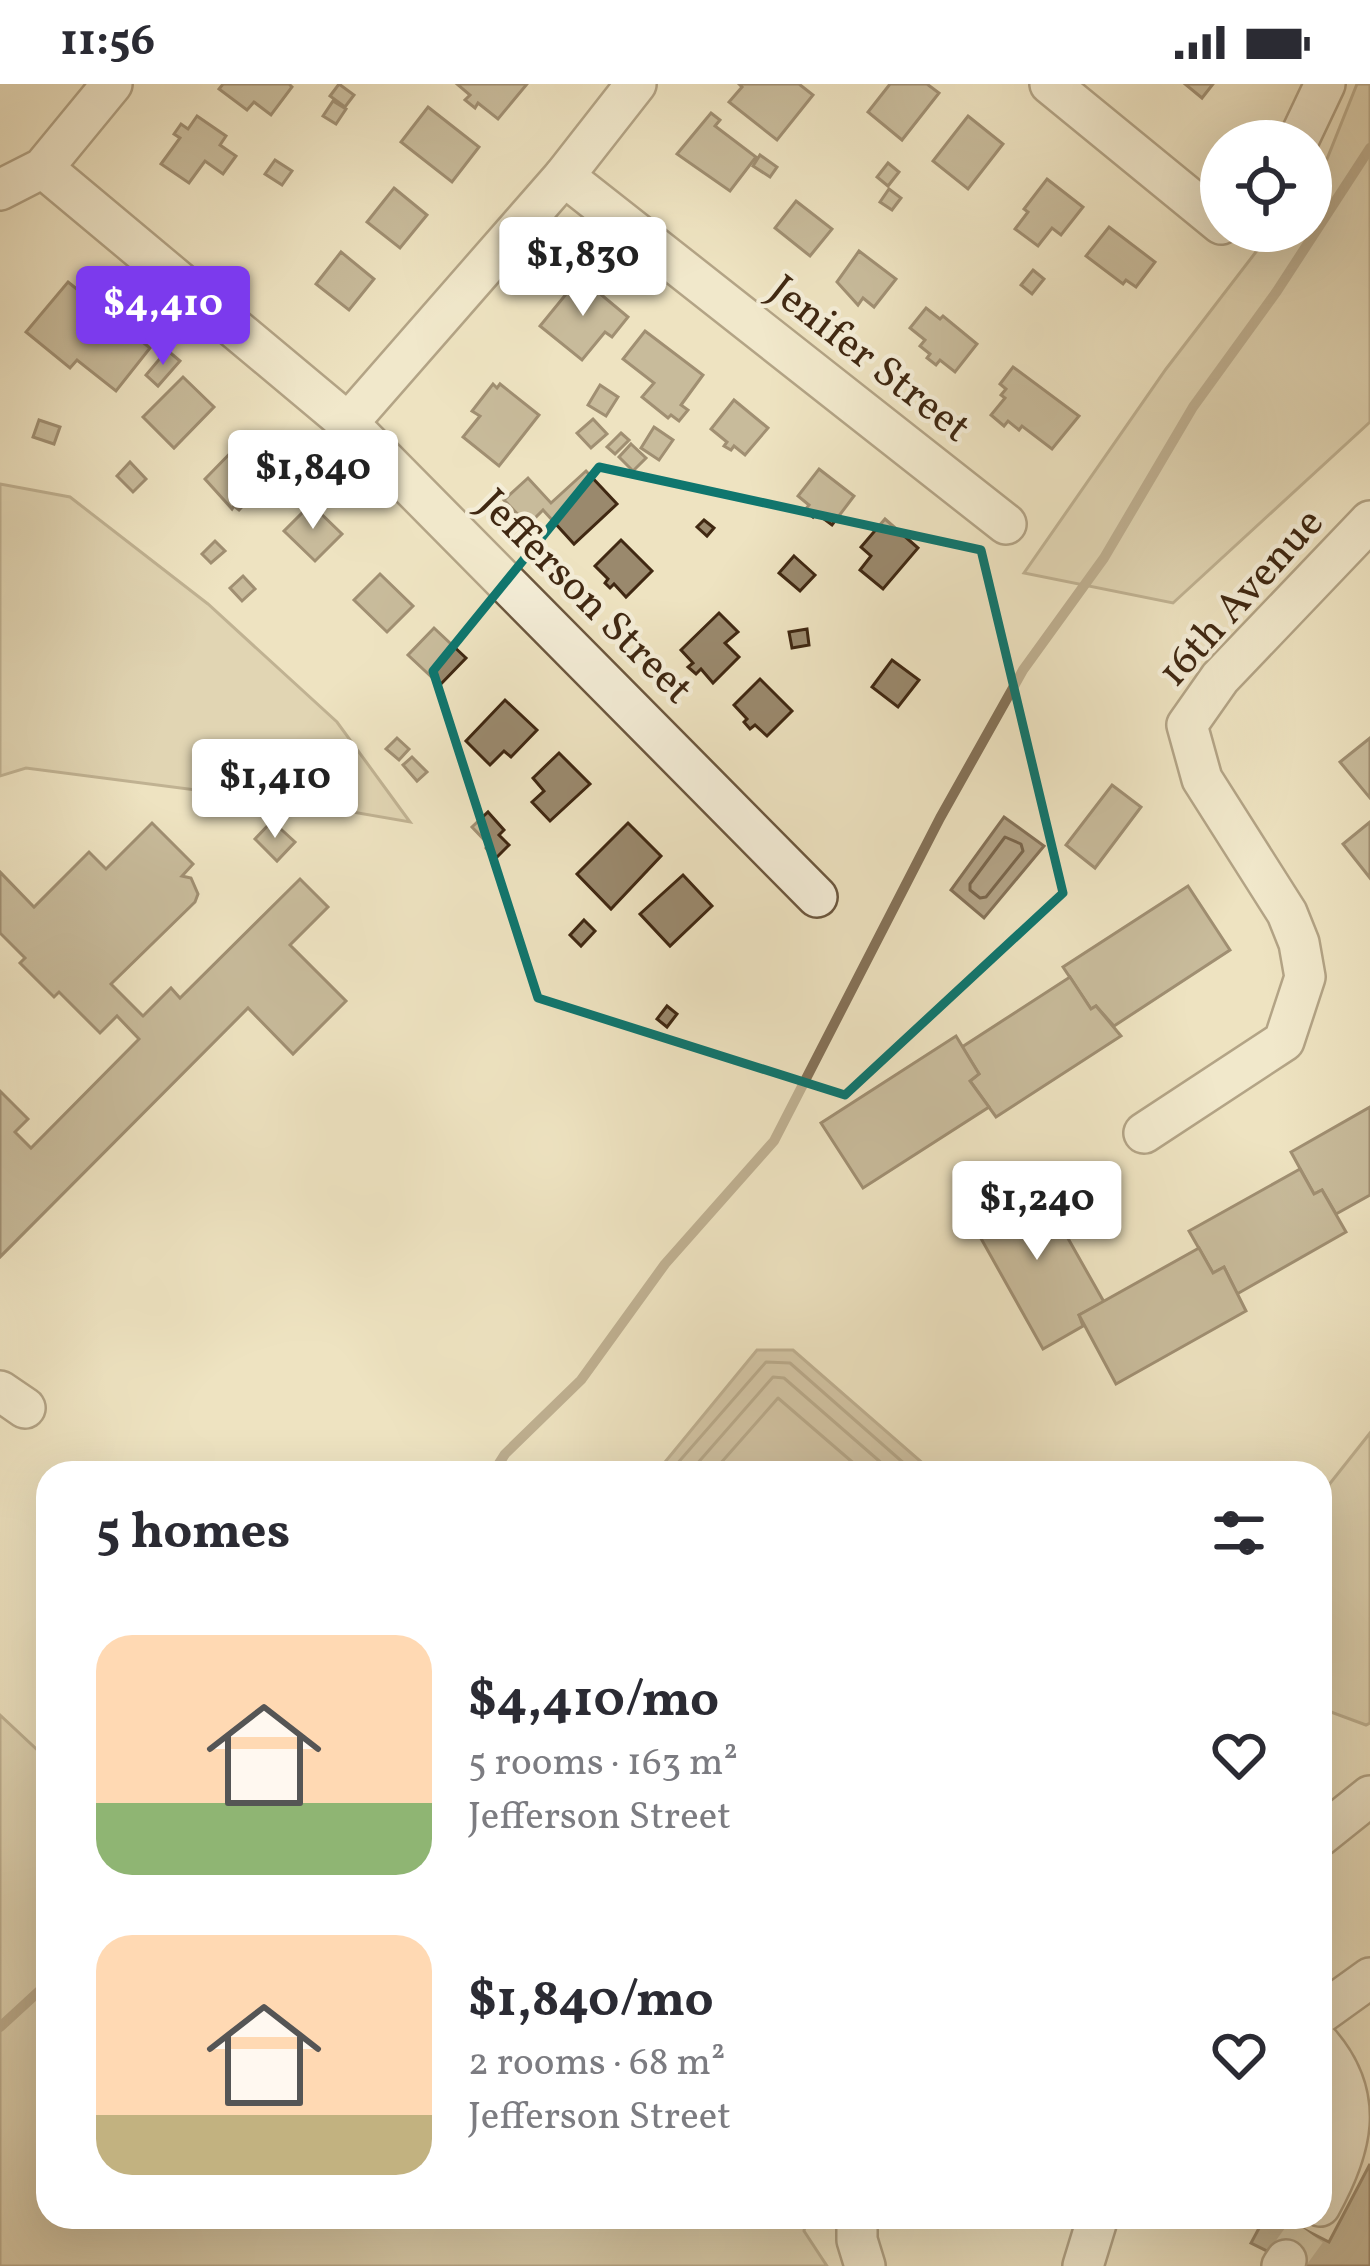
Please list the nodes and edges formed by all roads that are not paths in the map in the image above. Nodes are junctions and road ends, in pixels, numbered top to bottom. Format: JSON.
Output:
{"nodes":[{"id":1,"x":112,"y":84,"type":"edge"},
{"id":2,"x":636,"y":84,"type":"edge"},
{"id":3,"x":1050,"y":84,"type":"edge"},
{"id":4,"x":1325,"y":84,"type":"edge"},
{"id":5,"x":1308,"y":120,"type":"edge"},
{"id":6,"x":43,"y":168,"type":"junction"},
{"id":7,"x":564,"y":176,"type":"junction"},
{"id":8,"x":0,"y":190,"type":"edge"},
{"id":9,"x":1200,"y":206,"type":"edge"},
{"id":10,"x":348,"y":423,"type":"junction"},
{"id":11,"x":1370,"y":521,"type":"edge"},
{"id":12,"x":1006,"y":524,"type":"dead end"},
{"id":13,"x":817,"y":897,"type":"dead end"},
{"id":14,"x":1144,"y":1133,"type":"dead end"},
{"id":15,"x":1370,"y":1796,"type":"edge"},
{"id":16,"x":1332,"y":1826,"type":"edge"},
{"id":17,"x":1370,"y":1978,"type":"edge"},
{"id":18,"x":1332,"y":2005,"type":"edge"},
{"id":19,"x":1332,"y":2058,"type":"edge"},
{"id":20,"x":1332,"y":2184,"type":"edge"},
{"id":21,"x":856,"y":2229,"type":"edge"},
{"id":22,"x":1094,"y":2229,"type":"edge"},
{"id":23,"x":865,"y":2266,"type":"edge"},
{"id":24,"x":1083,"y":2266,"type":"edge"}],
"edges":[{"from":1,"to":6,"type":"street"},
{"from":2,"to":7,"type":"street"},
{"from":3,"to":9,"type":"street"},
{"from":4,"to":5,"type":"street"},
{"from":6,"to":8,"type":"street"},
{"from":6,"to":10,"type":"street","name":"Jefferson Street"},
{"from":7,"to":10,"type":"street"},
{"from":7,"to":12,"type":"street","name":"Jenifer Street"},
{"from":10,"to":13,"type":"street","name":"Jefferson Street"},
{"from":11,"to":14,"type":"street","name":"16th Avenue"},
{"from":15,"to":16,"type":"street"},
{"from":17,"to":18,"type":"street"},
{"from":19,"to":20,"type":"street"},
{"from":21,"to":23,"type":"street"},
{"from":22,"to":24,"type":"street"}]}
